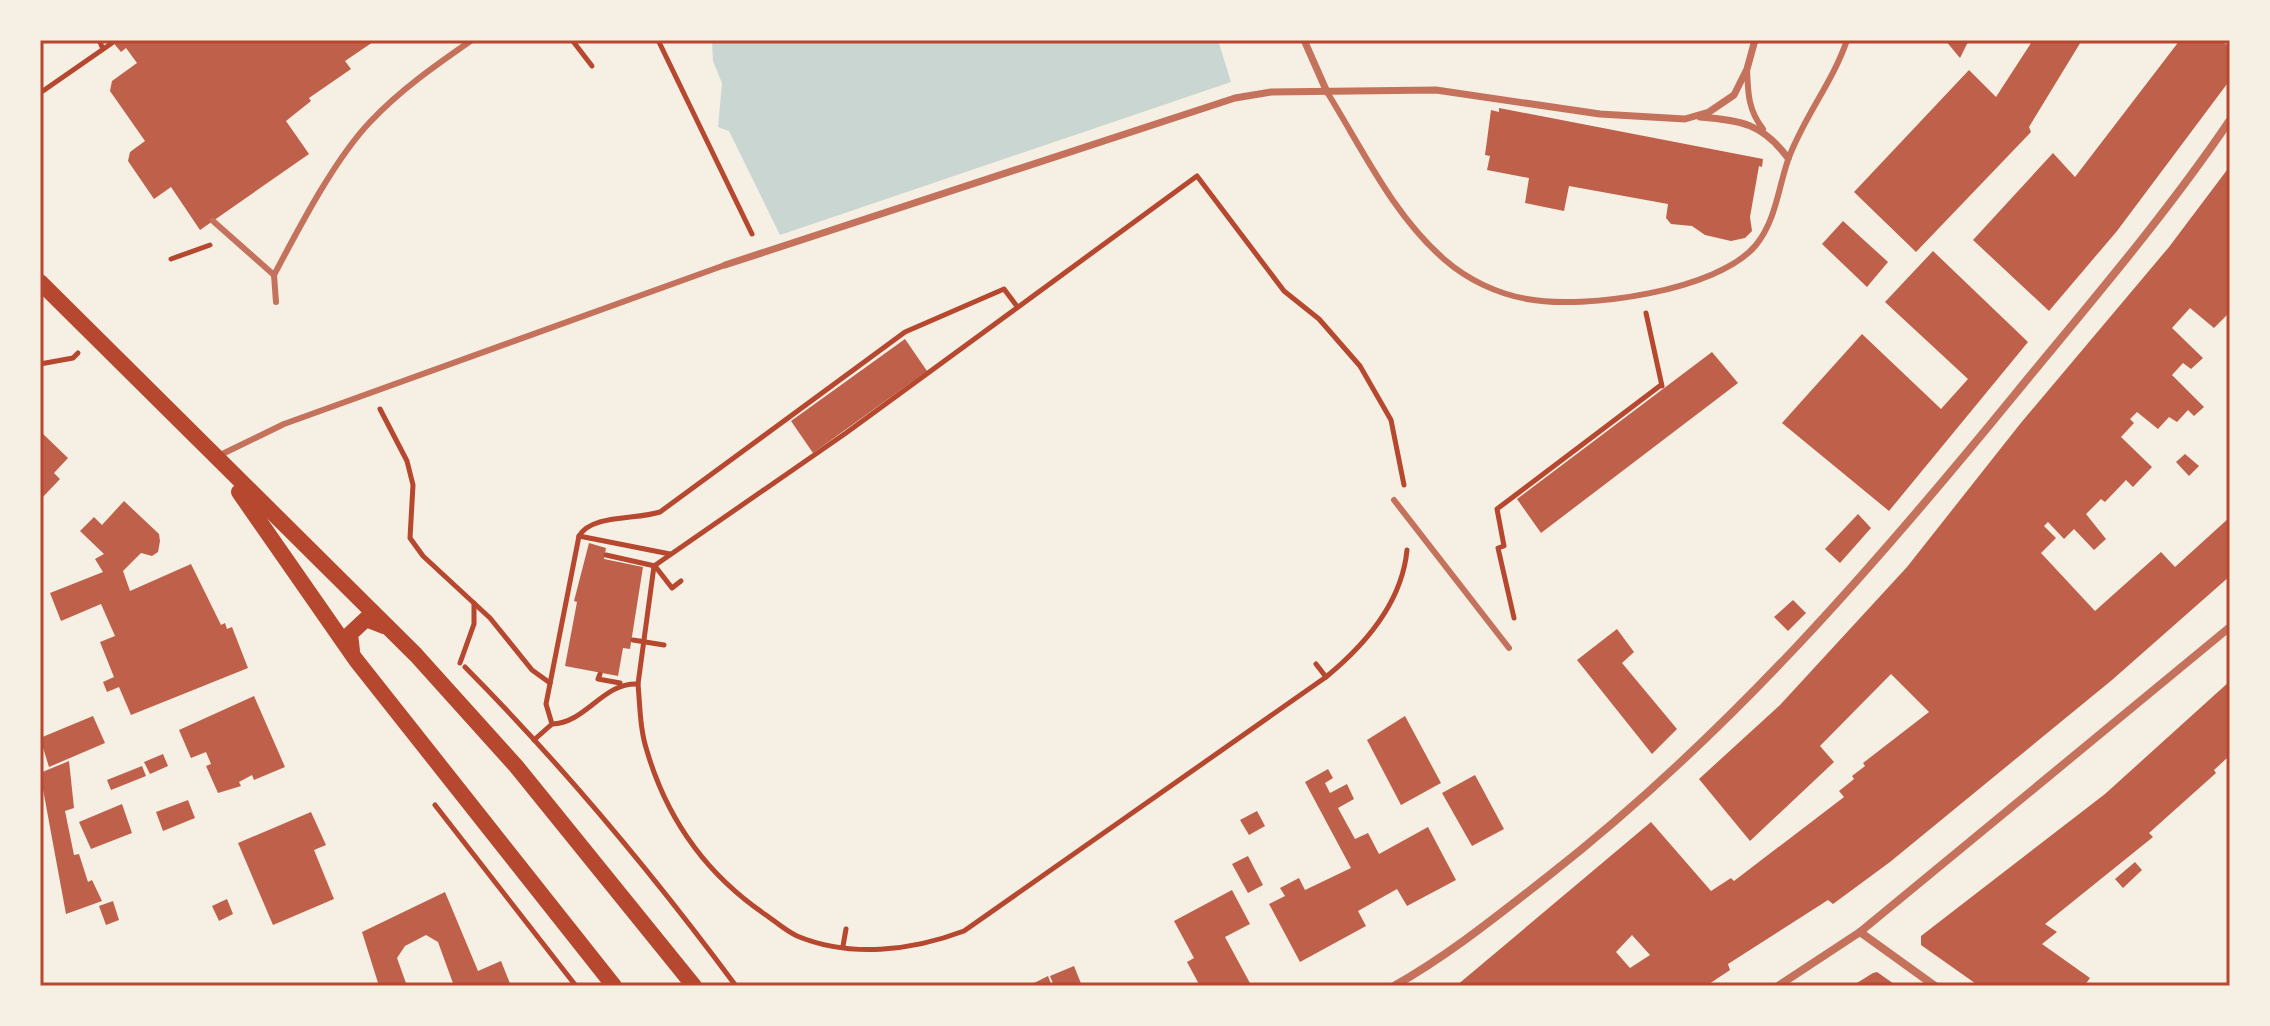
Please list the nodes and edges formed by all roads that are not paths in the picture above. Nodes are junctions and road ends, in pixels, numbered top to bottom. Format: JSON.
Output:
{"nodes":[{"id":1,"x":472,"y":40,"type":"edge"},
{"id":2,"x":1304,"y":40,"type":"edge"},
{"id":3,"x":1755,"y":40,"type":"edge"},
{"id":4,"x":1847,"y":40,"type":"edge"},
{"id":5,"x":1747,"y":69,"type":"junction"},
{"id":6,"x":1327,"y":92,"type":"junction"},
{"id":7,"x":1698,"y":117,"type":"junction"},
{"id":8,"x":2230,"y":120,"type":"edge"},
{"id":9,"x":1763,"y":129,"type":"junction"},
{"id":10,"x":1788,"y":158,"type":"junction"},
{"id":11,"x":213,"y":221,"type":"dead end"},
{"id":12,"x":725,"y":265,"type":"joint"},
{"id":13,"x":274,"y":275,"type":"junction"},
{"id":14,"x":40,"y":282,"type":"edge"},
{"id":15,"x":276,"y":302,"type":"dead end"},
{"id":16,"x":215,"y":457,"type":"junction"},
{"id":17,"x":1394,"y":500,"type":"dead end"},
{"id":18,"x":2230,"y":627,"type":"edge"},
{"id":19,"x":395,"y":633,"type":"junction"},
{"id":20,"x":1509,"y":648,"type":"dead end"},
{"id":21,"x":353,"y":655,"type":"junction"},
{"id":22,"x":1860,"y":932,"type":"junction"},
{"id":23,"x":614,"y":986,"type":"edge"},
{"id":24,"x":694,"y":986,"type":"edge"},
{"id":25,"x":1394,"y":986,"type":"edge"},
{"id":26,"x":1778,"y":986,"type":"edge"},
{"id":27,"x":1935,"y":986,"type":"edge"}],
"edges":[{"from":1,"to":13,"type":"lane"},
{"from":2,"to":6,"type":"street"},
{"from":3,"to":5,"type":"street"},
{"from":4,"to":10,"type":"lane"},
{"from":5,"to":7,"type":"street"},
{"from":5,"to":9,"type":"lane"},
{"from":6,"to":7,"type":"street"},
{"from":6,"to":10,"type":"lane"},
{"from":6,"to":12,"type":"street"},
{"from":7,"to":9,"type":"street"},
{"from":8,"to":25,"type":"street"},
{"from":9,"to":10,"type":"street"},
{"from":11,"to":13,"type":"lane"},
{"from":12,"to":16,"type":"lane"},
{"from":13,"to":15,"type":"lane"},
{"from":14,"to":16,"type":"main road"},
{"from":16,"to":19,"type":"main road"},
{"from":16,"to":21,"type":"main road"},
{"from":17,"to":20,"type":"lane"},
{"from":18,"to":22,"type":"street"},
{"from":19,"to":21,"type":"main road"},
{"from":19,"to":24,"type":"main road"},
{"from":21,"to":23,"type":"main road"},
{"from":22,"to":26,"type":"street"},
{"from":22,"to":27,"type":"street"}]}
